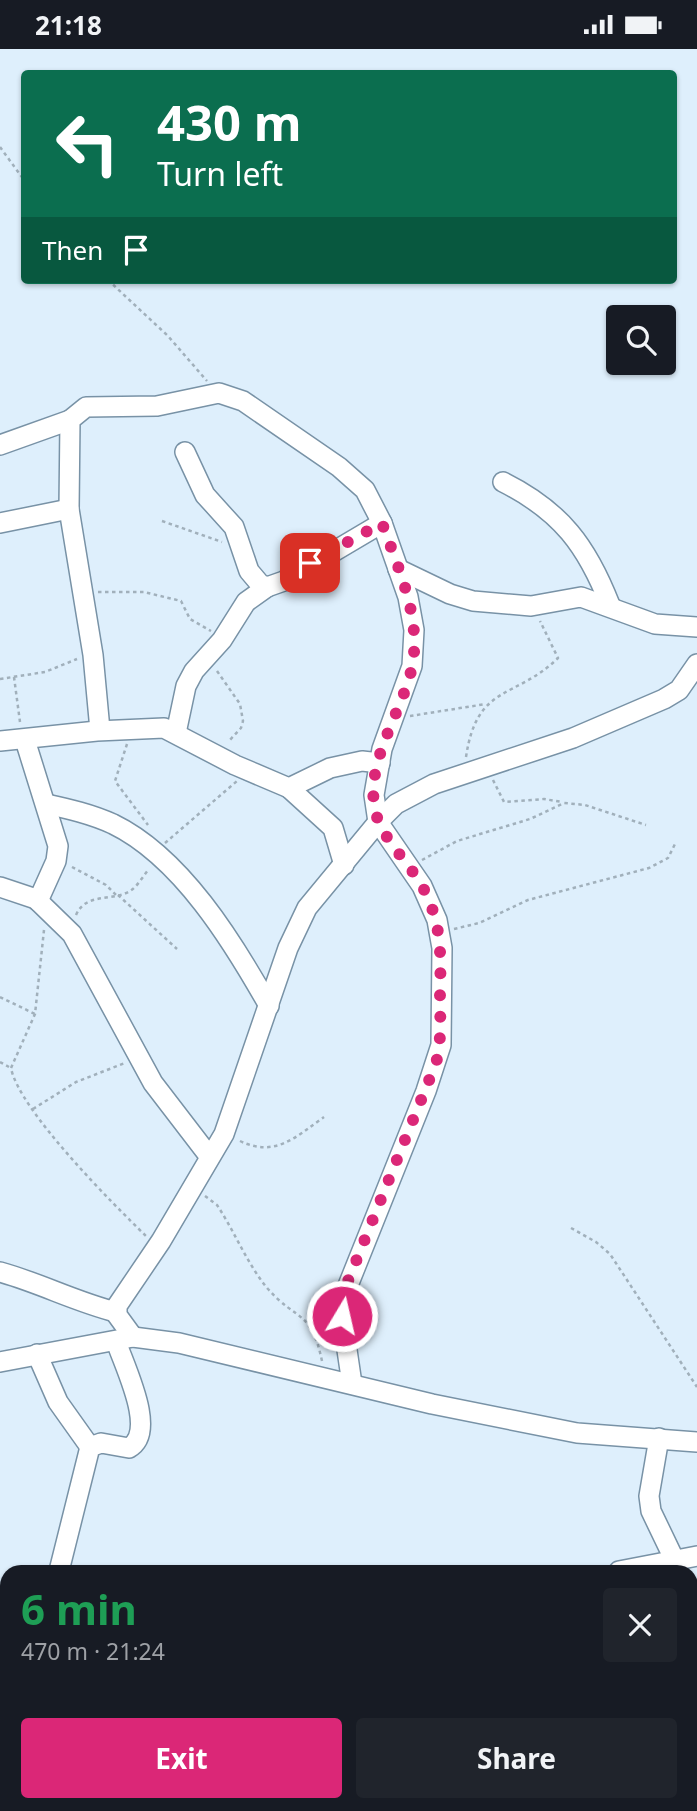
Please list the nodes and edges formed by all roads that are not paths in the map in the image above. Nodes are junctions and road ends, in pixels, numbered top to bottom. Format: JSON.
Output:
{"nodes":[{"id":1,"x":71,"y":421,"type":"junction"},
{"id":2,"x":0,"y":445,"type":"edge"},
{"id":3,"x":185,"y":451,"type":"dead end"},
{"id":4,"x":503,"y":482,"type":"dead end"},
{"id":5,"x":69,"y":509,"type":"junction"},
{"id":6,"x":0,"y":523,"type":"edge"},
{"id":7,"x":382,"y":523,"type":"junction"},
{"id":8,"x":398,"y":569,"type":"junction"},
{"id":9,"x":267,"y":587,"type":"junction"},
{"id":10,"x":610,"y":605,"type":"junction"},
{"id":11,"x":697,"y":627,"type":"edge"},
{"id":12,"x":697,"y":664,"type":"edge"},
{"id":13,"x":100,"y":730,"type":"junction"},
{"id":14,"x":176,"y":733,"type":"junction"},
{"id":15,"x":25,"y":740,"type":"junction"},
{"id":16,"x":0,"y":741,"type":"edge"},
{"id":17,"x":380,"y":762,"type":"junction"},
{"id":18,"x":289,"y":788,"type":"junction"},
{"id":19,"x":46,"y":804,"type":"junction"},
{"id":20,"x":378,"y":821,"type":"junction"},
{"id":21,"x":344,"y":865,"type":"junction"},
{"id":22,"x":0,"y":887,"type":"edge"},
{"id":23,"x":42,"y":905,"type":"junction"},
{"id":24,"x":269,"y":1006,"type":"junction"},
{"id":25,"x":209,"y":1156,"type":"junction"},
{"id":26,"x":0,"y":1272,"type":"edge"},
{"id":27,"x":116,"y":1312,"type":"junction"},
{"id":28,"x":124,"y":1339,"type":"junction"},
{"id":29,"x":37,"y":1354,"type":"junction"},
{"id":30,"x":0,"y":1363,"type":"edge"},
{"id":31,"x":352,"y":1384,"type":"junction"},
{"id":32,"x":659,"y":1437,"type":"junction"},
{"id":33,"x":697,"y":1442,"type":"edge"},
{"id":34,"x":90,"y":1447,"type":"junction"},
{"id":35,"x":697,"y":1556,"type":"edge"},
{"id":36,"x":675,"y":1561,"type":"junction"},
{"id":37,"x":60,"y":1565,"type":"edge"},
{"id":38,"x":653,"y":1565,"type":"edge"}],
"edges":[{"from":1,"to":2,"type":"street"},
{"from":1,"to":5,"type":"street"},
{"from":1,"to":7,"type":"street"},
{"from":3,"to":9,"type":"street"},
{"from":4,"to":10,"type":"street"},
{"from":5,"to":6,"type":"street"},
{"from":5,"to":13,"type":"street"},
{"from":7,"to":8,"type":"street"},
{"from":7,"to":9,"type":"street"},
{"from":8,"to":10,"type":"street"},
{"from":8,"to":17,"type":"street"},
{"from":9,"to":14,"type":"street"},
{"from":10,"to":11,"type":"street"},
{"from":12,"to":20,"type":"street"},
{"from":13,"to":14,"type":"street"},
{"from":13,"to":15,"type":"street"},
{"from":14,"to":18,"type":"street"},
{"from":15,"to":16,"type":"street"},
{"from":15,"to":19,"type":"street"},
{"from":17,"to":18,"type":"street"},
{"from":17,"to":20,"type":"street"},
{"from":18,"to":21,"type":"street"},
{"from":19,"to":23,"type":"street"},
{"from":19,"to":24,"type":"street"},
{"from":20,"to":21,"type":"street"},
{"from":20,"to":31,"type":"street"},
{"from":21,"to":24,"type":"street"},
{"from":22,"to":23,"type":"street"},
{"from":23,"to":25,"type":"street"},
{"from":24,"to":25,"type":"street"},
{"from":25,"to":27,"type":"street"},
{"from":26,"to":27,"type":"street"},
{"from":27,"to":28,"type":"street"},
{"from":28,"to":29,"type":"street"},
{"from":28,"to":31,"type":"street"},
{"from":28,"to":34,"type":"street"},
{"from":29,"to":30,"type":"street"},
{"from":29,"to":34,"type":"street"},
{"from":31,"to":32,"type":"street"},
{"from":32,"to":33,"type":"street"},
{"from":32,"to":36,"type":"street"},
{"from":34,"to":37,"type":"street"},
{"from":35,"to":36,"type":"street"},
{"from":36,"to":38,"type":"street"}]}
